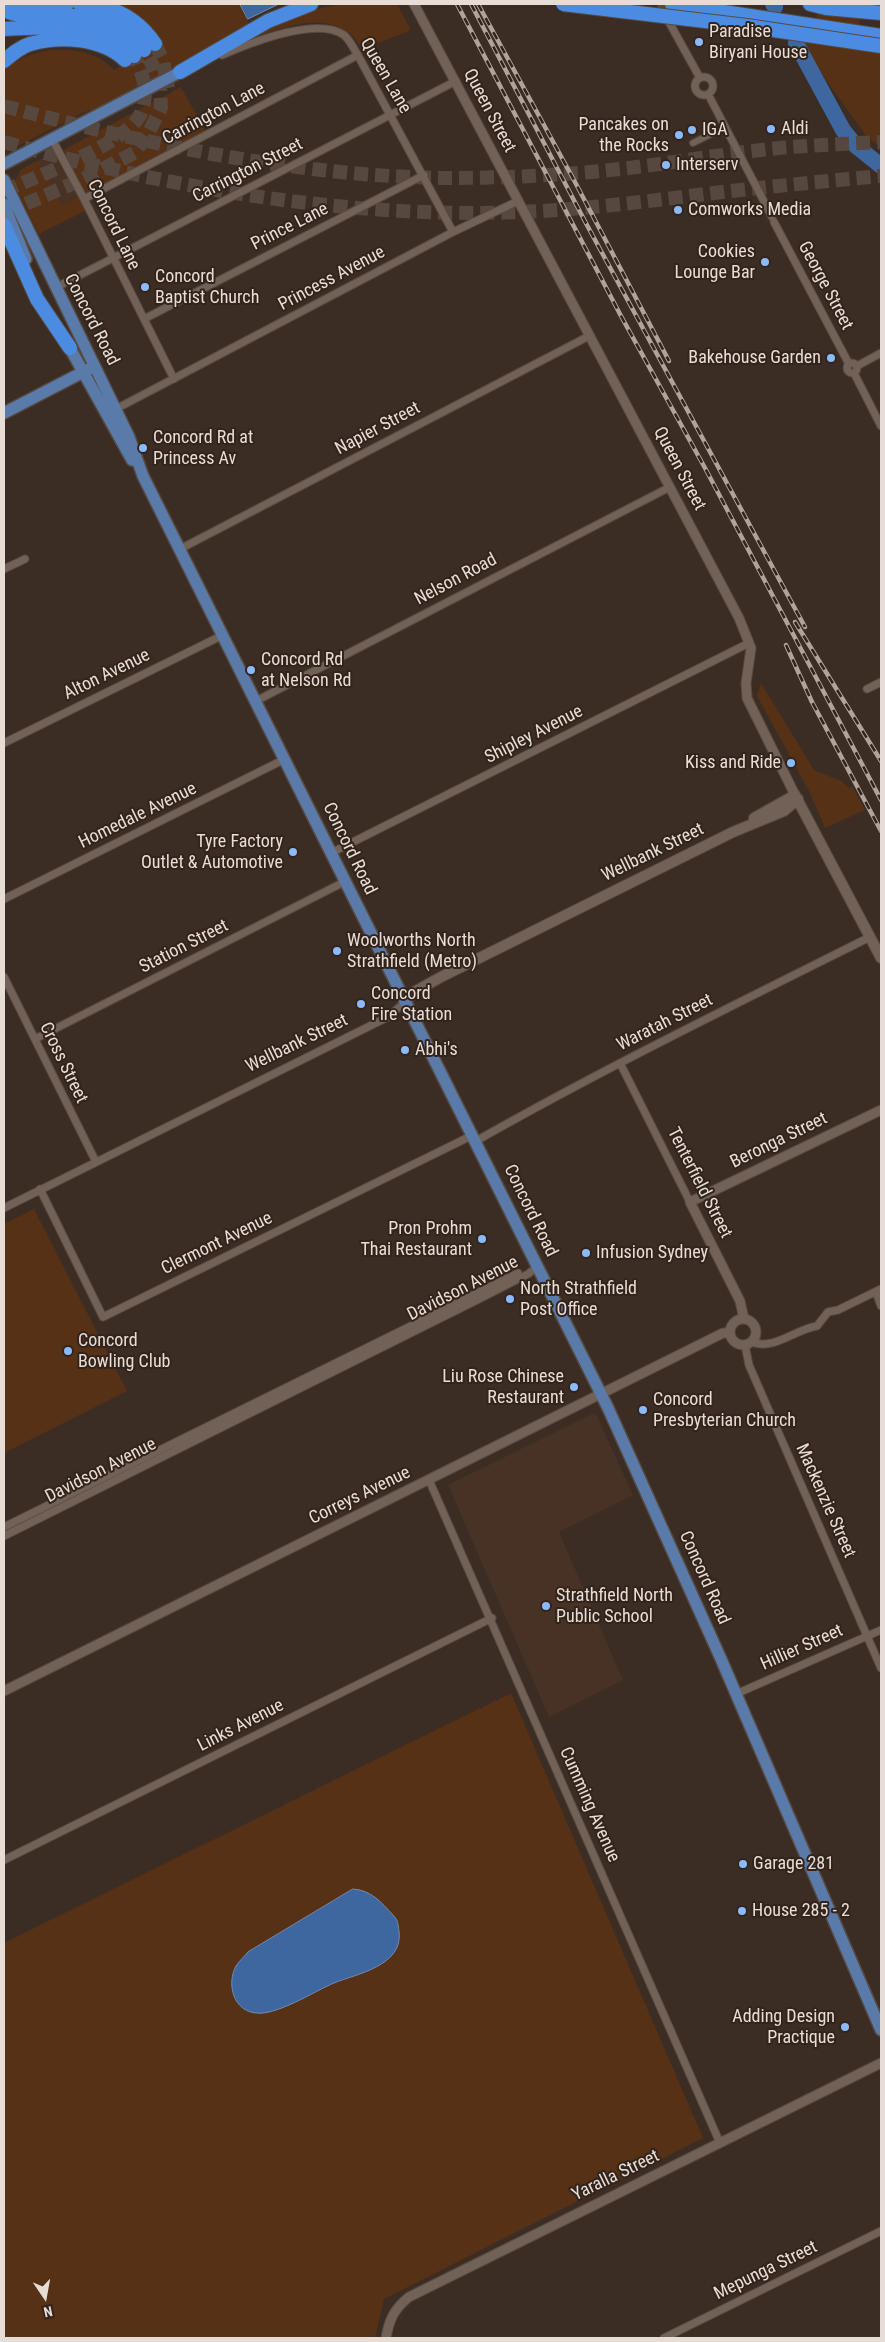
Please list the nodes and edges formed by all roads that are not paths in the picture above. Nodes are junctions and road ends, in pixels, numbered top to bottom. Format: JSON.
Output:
{"nodes":[{"id":1,"x":67,"y":4,"type":"edge"},
{"id":2,"x":80,"y":4,"type":"edge"},
{"id":3,"x":311,"y":4,"type":"edge"},
{"id":4,"x":414,"y":4,"type":"edge"},
{"id":5,"x":563,"y":4,"type":"edge"},
{"id":6,"x":672,"y":4,"type":"edge"},
{"id":7,"x":810,"y":4,"type":"edge"},
{"id":8,"x":7,"y":10,"type":"edge"},
{"id":9,"x":881,"y":13,"type":"edge"},
{"id":10,"x":669,"y":22,"type":"tunnel mouth"},
{"id":11,"x":4,"y":29,"type":"edge"},
{"id":12,"x":881,"y":36,"type":"edge"},
{"id":13,"x":881,"y":46,"type":"edge"},
{"id":14,"x":140,"y":52,"type":"junction"},
{"id":15,"x":358,"y":55,"type":"junction"},
{"id":16,"x":4,"y":61,"type":"edge"},
{"id":17,"x":180,"y":72,"type":"junction"},
{"id":18,"x":700,"y":78,"type":"junction"},
{"id":19,"x":456,"y":82,"type":"junction"},
{"id":20,"x":708,"y":94,"type":"junction"},
{"id":21,"x":390,"y":114,"type":"junction"},
{"id":22,"x":715,"y":132,"type":"dead end"},
{"id":23,"x":52,"y":139,"type":"junction"},
{"id":24,"x":693,"y":143,"type":"dead end"},
{"id":25,"x":5,"y":165,"type":"edge"},
{"id":26,"x":424,"y":175,"type":"junction"},
{"id":27,"x":4,"y":180,"type":"edge"},
{"id":28,"x":84,"y":199,"type":"junction"},
{"id":29,"x":518,"y":201,"type":"junction"},
{"id":30,"x":4,"y":204,"type":"edge"},
{"id":31,"x":4,"y":225,"type":"edge"},
{"id":32,"x":453,"y":232,"type":"junction"},
{"id":33,"x":114,"y":258,"type":"junction"},
{"id":34,"x":55,"y":288,"type":"junction"},
{"id":35,"x":144,"y":319,"type":"junction"},
{"id":36,"x":590,"y":336,"type":"junction"},
{"id":37,"x":70,"y":348,"type":"junction"},
{"id":38,"x":881,"y":353,"type":"edge"},
{"id":39,"x":94,"y":366,"type":"junction"},
{"id":40,"x":853,"y":368,"type":"junction"},
{"id":41,"x":83,"y":372,"type":"junction"},
{"id":42,"x":174,"y":379,"type":"junction"},
{"id":43,"x":111,"y":411,"type":"junction"},
{"id":44,"x":4,"y":412,"type":"edge"},
{"id":45,"x":881,"y":426,"type":"edge"},
{"id":46,"x":670,"y":487,"type":"junction"},
{"id":47,"x":180,"y":549,"type":"junction"},
{"id":48,"x":25,"y":559,"type":"dead end"},
{"id":49,"x":4,"y":570,"type":"edge"},
{"id":50,"x":223,"y":635,"type":"junction"},
{"id":51,"x":749,"y":643,"type":"junction"},
{"id":52,"x":881,"y":682,"type":"edge"},
{"id":53,"x":867,"y":689,"type":"dead end"},
{"id":54,"x":256,"y":701,"type":"junction"},
{"id":55,"x":4,"y":743,"type":"edge"},
{"id":56,"x":285,"y":759,"type":"junction"},
{"id":57,"x":796,"y":797,"type":"junction"},
{"id":58,"x":784,"y":811,"type":"junction"},
{"id":59,"x":806,"y":814,"type":"junction"},
{"id":60,"x":733,"y":832,"type":"junction"},
{"id":61,"x":332,"y":853,"type":"junction"},
{"id":62,"x":346,"y":882,"type":"junction"},
{"id":63,"x":4,"y":899,"type":"edge"},
{"id":64,"x":870,"y":937,"type":"junction"},
{"id":65,"x":881,"y":958,"type":"edge"},
{"id":66,"x":4,"y":977,"type":"edge"},
{"id":67,"x":406,"y":1001,"type":"junction"},
{"id":68,"x":35,"y":1039,"type":"junction"},
{"id":69,"x":620,"y":1063,"type":"junction"},
{"id":70,"x":881,"y":1110,"type":"edge"},
{"id":71,"x":474,"y":1138,"type":"junction"},
{"id":72,"x":96,"y":1162,"type":"junction"},
{"id":73,"x":40,"y":1189,"type":"junction"},
{"id":74,"x":690,"y":1202,"type":"junction"},
{"id":75,"x":4,"y":1208,"type":"edge"},
{"id":76,"x":538,"y":1266,"type":"junction"},
{"id":77,"x":878,"y":1290,"type":"edge"},
{"id":78,"x":881,"y":1306,"type":"edge"},
{"id":79,"x":744,"y":1319,"type":"junction"},
{"id":80,"x":730,"y":1333,"type":"junction"},
{"id":81,"x":748,"y":1344,"type":"junction"},
{"id":82,"x":602,"y":1394,"type":"junction"},
{"id":83,"x":429,"y":1480,"type":"junction"},
{"id":84,"x":4,"y":1527,"type":"edge"},
{"id":85,"x":4,"y":1536,"type":"edge"},
{"id":86,"x":492,"y":1618,"type":"junction"},
{"id":87,"x":881,"y":1630,"type":"edge"},
{"id":88,"x":867,"y":1636,"type":"junction"},
{"id":89,"x":881,"y":1668,"type":"edge"},
{"id":90,"x":4,"y":1691,"type":"edge"},
{"id":91,"x":736,"y":1694,"type":"junction"},
{"id":92,"x":4,"y":1860,"type":"edge"},
{"id":93,"x":881,"y":2030,"type":"edge"},
{"id":94,"x":881,"y":2063,"type":"edge"},
{"id":95,"x":720,"y":2143,"type":"junction"},
{"id":96,"x":881,"y":2231,"type":"edge"},
{"id":97,"x":386,"y":2338,"type":"edge"},
{"id":98,"x":664,"y":2338,"type":"edge"}],
"edges":[{"from":1,"to":8,"type":"highway"},
{"from":2,"to":14,"type":"highway"},
{"from":3,"to":17,"type":"highway"},
{"from":4,"to":19,"type":"street","name":"Queen Street"},
{"from":5,"to":13,"type":"highway","bridge":true},
{"from":6,"to":12,"type":"highway"},
{"from":7,"to":9,"type":"highway"},
{"from":8,"to":14,"type":"highway"},
{"from":10,"to":18,"type":"street"},
{"from":11,"to":14,"type":"highway"},
{"from":14,"to":16,"type":"highway"},
{"from":15,"to":17,"type":"street","name":"Queen Lane"},
{"from":15,"to":21,"type":"street","name":"Queen Lane"},
{"from":15,"to":28,"type":"street","name":"Carrington Lane"},
{"from":17,"to":23,"type":"main road"},
{"from":18,"to":20,"type":"street"},
{"from":18,"to":20,"type":"street"},
{"from":19,"to":21,"type":"street","name":"Carrington Street"},
{"from":19,"to":29,"type":"street","name":"Queen Street"},
{"from":20,"to":40,"type":"street","name":"George Street"},
{"from":21,"to":26,"type":"street","name":"Queen Lane"},
{"from":21,"to":33,"type":"street","name":"Carrington Street"},
{"from":22,"to":24,"type":"street"},
{"from":23,"to":25,"type":"main road"},
{"from":23,"to":28,"type":"street","name":"Concord Lane"},
{"from":26,"to":32,"type":"street","name":"Queen Lane"},
{"from":26,"to":35,"type":"street","name":"Prince Lane"},
{"from":27,"to":34,"type":"main road","name":"Concord Road"},
{"from":28,"to":33,"type":"street","name":"Concord Lane"},
{"from":29,"to":32,"type":"street","name":"Princess Avenue"},
{"from":29,"to":36,"type":"street","name":"Queen Street"},
{"from":30,"to":37,"type":"main road","name":"Concord Road"},
{"from":31,"to":37,"type":"highway"},
{"from":32,"to":42,"type":"street","name":"Princess Avenue"},
{"from":33,"to":34,"type":"street","name":"Carrington Street"},
{"from":33,"to":35,"type":"street","name":"Concord Lane"},
{"from":34,"to":39,"type":"main road","name":"Concord Road"},
{"from":35,"to":42,"type":"street","name":"Concord Lane"},
{"from":36,"to":46,"type":"street","name":"Queen Street"},
{"from":36,"to":47,"type":"street","name":"Napier Street"},
{"from":37,"to":41,"type":"main road","name":"Concord Road"},
{"from":38,"to":40,"type":"street"},
{"from":39,"to":41,"type":"main road"},
{"from":39,"to":43,"type":"main road","name":"Concord Road"},
{"from":40,"to":45,"type":"street","name":"George Street"},
{"from":41,"to":43,"type":"main road","name":"Concord Road"},
{"from":41,"to":44,"type":"main road"},
{"from":42,"to":43,"type":"street","name":"Princess Avenue"},
{"from":43,"to":47,"type":"main road","name":"Concord Road"},
{"from":46,"to":51,"type":"street","name":"Queen Street"},
{"from":46,"to":54,"type":"street","name":"Nelson Road"},
{"from":47,"to":50,"type":"main road","name":"Concord Road"},
{"from":48,"to":49,"type":"street"},
{"from":50,"to":54,"type":"main road","name":"Concord Road"},
{"from":50,"to":55,"type":"street","name":"Alton Avenue"},
{"from":51,"to":57,"type":"street","name":"Queen Street"},
{"from":51,"to":61,"type":"street","name":"Shipley Avenue"},
{"from":52,"to":53,"type":"street"},
{"from":54,"to":56,"type":"main road","name":"Concord Road"},
{"from":56,"to":61,"type":"main road","name":"Concord Road"},
{"from":56,"to":63,"type":"street","name":"Homedale Avenue"},
{"from":57,"to":58,"type":"main road","name":"Wellbank Street"},
{"from":57,"to":59,"type":"main road","name":"Queen Street"},
{"from":57,"to":60,"type":"main road","name":"Wellbank Street"},
{"from":58,"to":59,"type":"main road"},
{"from":58,"to":60,"type":"main road","name":"Wellbank Street"},
{"from":59,"to":64,"type":"main road","name":"Queen Street"},
{"from":60,"to":67,"type":"main road","name":"Wellbank Street"},
{"from":61,"to":62,"type":"main road","name":"Concord Road"},
{"from":62,"to":67,"type":"main road","name":"Concord Road"},
{"from":62,"to":68,"type":"street","name":"Station Street"},
{"from":64,"to":65,"type":"main road","name":"Queen Street"},
{"from":64,"to":69,"type":"street","name":"Waratah Street"},
{"from":66,"to":68,"type":"street","name":"Cross Street"},
{"from":67,"to":71,"type":"main road","name":"Concord Road"},
{"from":67,"to":72,"type":"street","name":"Wellbank Street"},
{"from":68,"to":72,"type":"street","name":"Cross Street"},
{"from":69,"to":71,"type":"street","name":"Waratah Street"},
{"from":69,"to":74,"type":"street","name":"Tenterfield Street"},
{"from":70,"to":74,"type":"street","name":"Beronga Street"},
{"from":71,"to":73,"type":"street","name":"Clermont Avenue"},
{"from":71,"to":76,"type":"main road","name":"Concord Road"},
{"from":72,"to":73,"type":"street","name":"Wellbank Street"},
{"from":73,"to":75,"type":"street","name":"Wellbank Street"},
{"from":74,"to":79,"type":"street","name":"Tenterfield Street"},
{"from":76,"to":82,"type":"main road","name":"Concord Road"},
{"from":76,"to":84,"type":"street","name":"Davidson Avenue"},
{"from":76,"to":85,"type":"street","name":"Davidson Avenue"},
{"from":77,"to":78,"type":"street"},
{"from":77,"to":81,"type":"street"},
{"from":79,"to":80,"type":"street"},
{"from":79,"to":81,"type":"street"},
{"from":80,"to":81,"type":"street"},
{"from":80,"to":82,"type":"street","name":"Correys Avenue"},
{"from":81,"to":88,"type":"street","name":"Mackenzie Street"},
{"from":82,"to":83,"type":"street","name":"Correys Avenue"},
{"from":82,"to":91,"type":"main road","name":"Concord Road"},
{"from":83,"to":86,"type":"street","name":"Cumming Avenue"},
{"from":83,"to":90,"type":"street","name":"Correys Avenue"},
{"from":86,"to":92,"type":"street","name":"Links Avenue"},
{"from":86,"to":95,"type":"street","name":"Cumming Avenue"},
{"from":87,"to":88,"type":"street","name":"Hillier Street"},
{"from":88,"to":89,"type":"street","name":"Mackenzie Street"},
{"from":88,"to":91,"type":"street","name":"Hillier Street"},
{"from":91,"to":93,"type":"main road","name":"Concord Road"},
{"from":94,"to":95,"type":"street","name":"Yaralla Street"},
{"from":95,"to":97,"type":"street","name":"Yaralla Street"},
{"from":96,"to":98,"type":"street","name":"Mepunga Street"}]}
